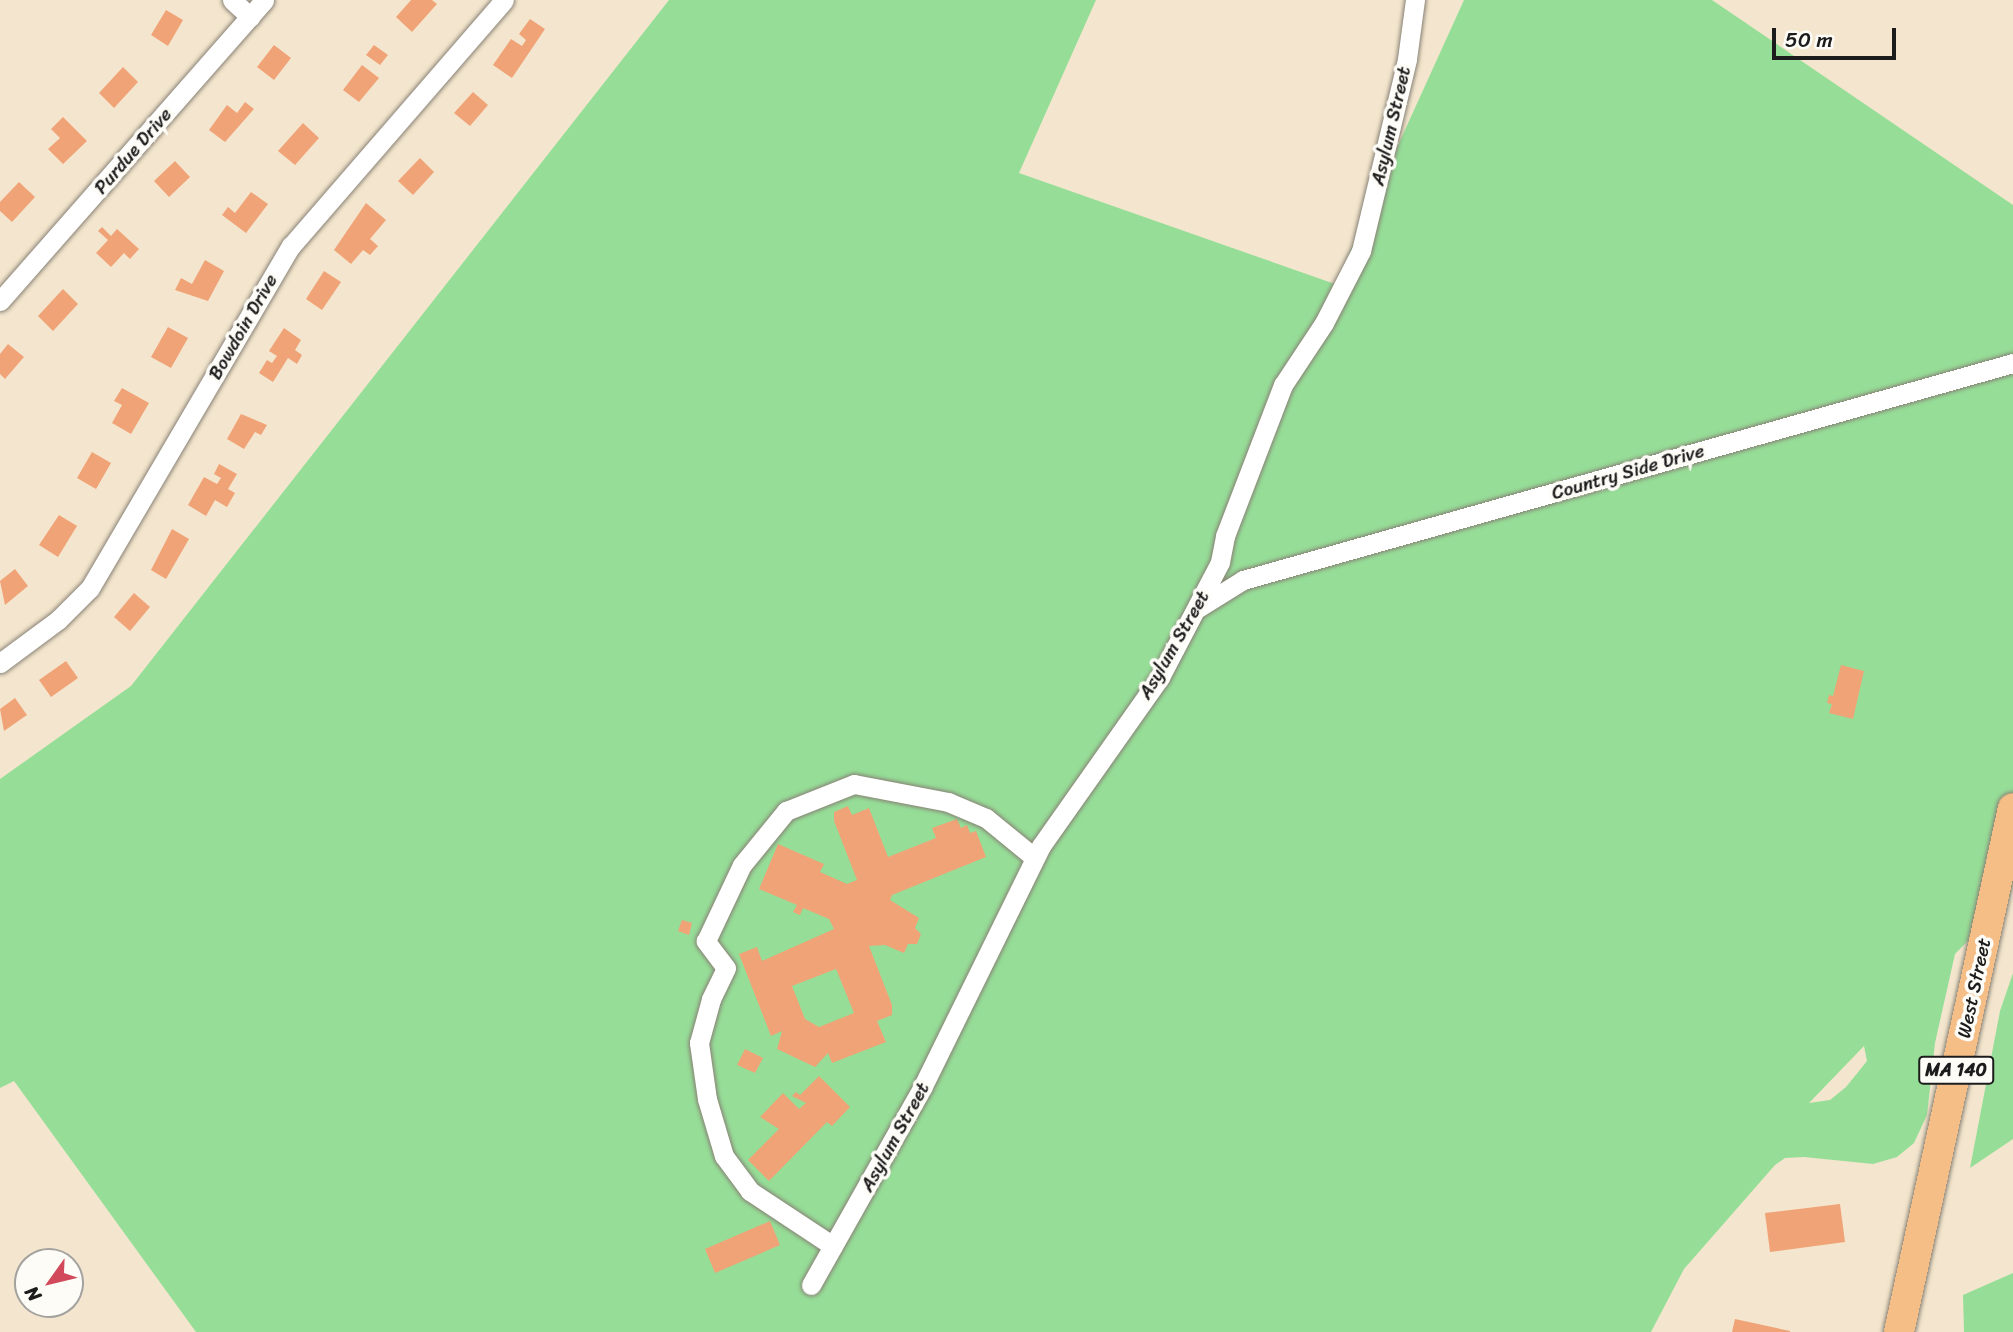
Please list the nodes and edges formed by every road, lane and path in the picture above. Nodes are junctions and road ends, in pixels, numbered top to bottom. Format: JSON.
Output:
{"nodes":[{"id":1,"x":232,"y":0,"type":"edge"},
{"id":2,"x":264,"y":0,"type":"edge"},
{"id":3,"x":504,"y":0,"type":"edge"},
{"id":4,"x":1415,"y":0,"type":"edge"},
{"id":5,"x":250,"y":17,"type":"junction"},
{"id":6,"x":0,"y":301,"type":"edge"},
{"id":7,"x":2013,"y":363,"type":"edge"},
{"id":8,"x":1220,"y":562,"type":"junction"},
{"id":9,"x":1242,"y":580,"type":"junction"},
{"id":10,"x":1196,"y":609,"type":"junction"},
{"id":11,"x":0,"y":663,"type":"edge"},
{"id":12,"x":2013,"y":808,"type":"edge"},
{"id":13,"x":1035,"y":858,"type":"junction"},
{"id":14,"x":833,"y":1246,"type":"junction"},
{"id":15,"x":811,"y":1286,"type":"dead end"},
{"id":16,"x":1899,"y":1332,"type":"edge"}],
"edges":[{"from":1,"to":5,"type":"street"},
{"from":2,"to":5,"type":"street","name":"Purdue Drive"},
{"from":3,"to":11,"type":"street","name":"Bowdoin Drive"},
{"from":4,"to":8,"type":"street","name":"Asylum Street"},
{"from":5,"to":6,"type":"street","name":"Purdue Drive"},
{"from":7,"to":9,"type":"street","name":"Country Side Drive"},
{"from":8,"to":9,"type":"street"},
{"from":8,"to":10,"type":"street","name":"Asylum Street"},
{"from":9,"to":10,"type":"street","name":"Country Side Drive"},
{"from":10,"to":13,"type":"street","name":"Asylum Street"},
{"from":12,"to":16,"type":"main road","name":"West Street","number":"MA 140"},
{"from":13,"to":14,"type":"street","name":"Asylum Street"},
{"from":13,"to":14,"type":"street"},
{"from":14,"to":15,"type":"street","name":"Asylum Street"}]}
